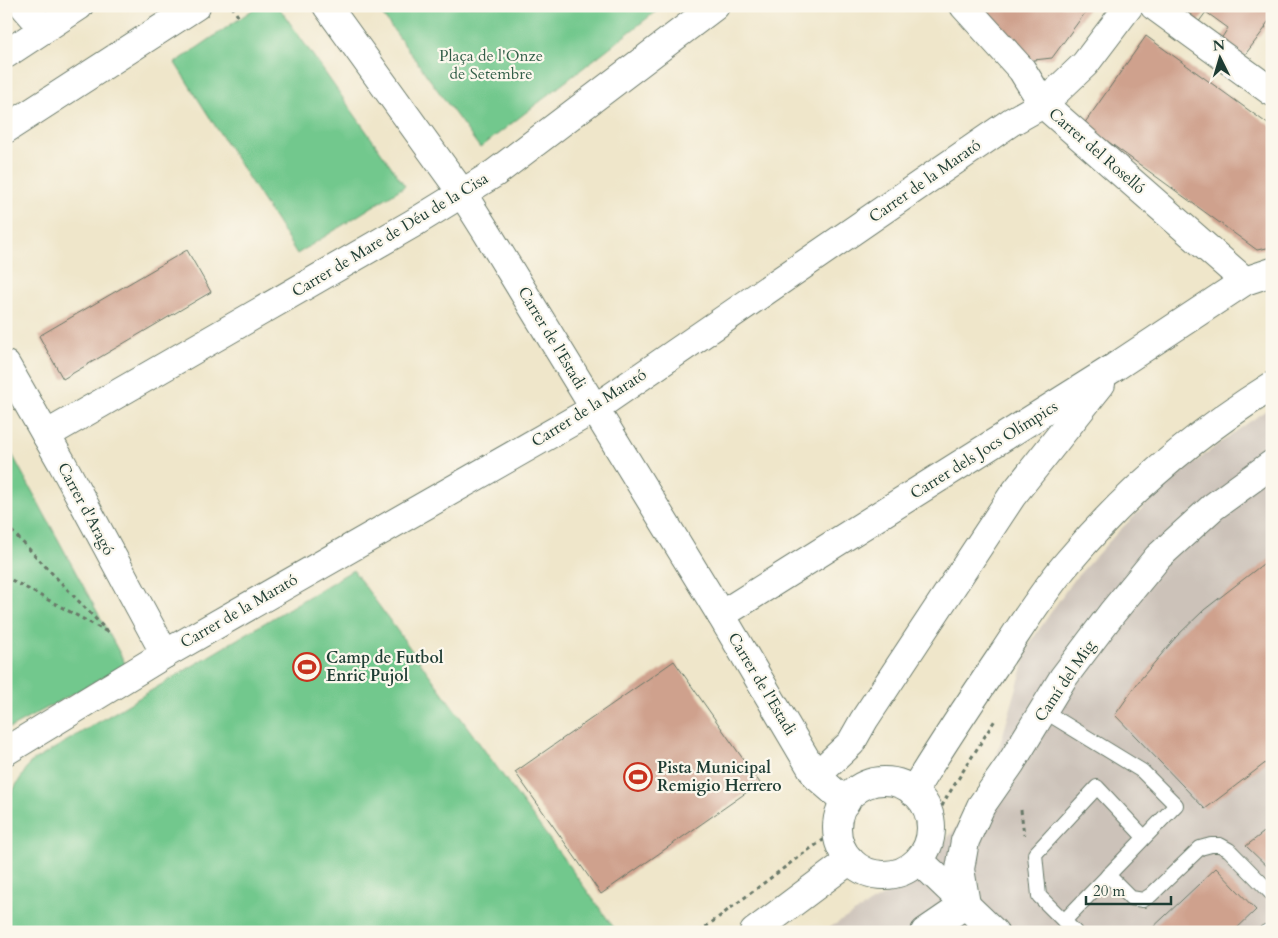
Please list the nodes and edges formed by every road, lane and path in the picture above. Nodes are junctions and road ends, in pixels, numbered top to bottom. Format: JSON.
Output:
{"nodes":[{"id":1,"x":24,"y":6,"type":"edge"},
{"id":2,"x":79,"y":6,"type":"edge"},
{"id":3,"x":196,"y":6,"type":"edge"},
{"id":4,"x":232,"y":6,"type":"edge"},
{"id":5,"x":327,"y":6,"type":"edge"},
{"id":6,"x":715,"y":6,"type":"edge"},
{"id":7,"x":964,"y":6,"type":"edge"},
{"id":8,"x":1129,"y":6,"type":"edge"},
{"id":9,"x":1154,"y":6,"type":"edge"},
{"id":10,"x":239,"y":18,"type":"dead end"},
{"id":11,"x":44,"y":29,"type":"junction"},
{"id":12,"x":6,"y":54,"type":"edge"},
{"id":13,"x":1271,"y":90,"type":"edge"},
{"id":14,"x":1043,"y":104,"type":"junction"},
{"id":15,"x":6,"y":129,"type":"edge"},
{"id":16,"x":462,"y":193,"type":"junction"},
{"id":17,"x":1272,"y":272,"type":"edge"},
{"id":18,"x":1245,"y":281,"type":"junction"},
{"id":19,"x":6,"y":365,"type":"edge"},
{"id":20,"x":1115,"y":367,"type":"junction"},
{"id":21,"x":1272,"y":386,"type":"edge"},
{"id":22,"x":594,"y":409,"type":"junction"},
{"id":23,"x":46,"y":435,"type":"junction"},
{"id":24,"x":1272,"y":464,"type":"edge"},
{"id":25,"x":6,"y":525,"type":"edge"},
{"id":26,"x":6,"y":577,"type":"edge"},
{"id":27,"x":720,"y":615,"type":"junction"},
{"id":28,"x":164,"y":654,"type":"junction"},
{"id":29,"x":1044,"y":710,"type":"junction"},
{"id":30,"x":7,"y":749,"type":"edge"},
{"id":31,"x":816,"y":776,"type":"junction"},
{"id":32,"x":914,"y":792,"type":"junction"},
{"id":33,"x":846,"y":802,"type":"junction"},
{"id":34,"x":1020,"y":810,"type":"dead end"},
{"id":35,"x":1144,"y":837,"type":"junction"},
{"id":36,"x":1025,"y":840,"type":"dead end"},
{"id":37,"x":850,"y":860,"type":"junction"},
{"id":38,"x":919,"y":860,"type":"junction"},
{"id":39,"x":1108,"y":875,"type":"junction"},
{"id":40,"x":1272,"y":894,"type":"edge"},
{"id":41,"x":966,"y":904,"type":"junction"},
{"id":42,"x":1064,"y":921,"type":"junction"},
{"id":43,"x":766,"y":927,"type":"edge"},
{"id":44,"x":1272,"y":930,"type":"edge"},
{"id":45,"x":925,"y":932,"type":"edge"},
{"id":46,"x":994,"y":932,"type":"edge"},
{"id":47,"x":1075,"y":932,"type":"edge"},
{"id":48,"x":1266,"y":932,"type":"edge"}],
"edges":[{"from":1,"to":11,"type":"street"},
{"from":2,"to":11,"type":"street"},
{"from":3,"to":15,"type":"street"},
{"from":4,"to":10,"type":"path"},
{"from":5,"to":16,"type":"street","name":"Carrer de l'Estadi"},
{"from":6,"to":16,"type":"street","name":"Carrer de Mare de Déu de la Cisa"},
{"from":7,"to":14,"type":"street","name":"Carrer del Roselló"},
{"from":8,"to":14,"type":"street","name":"Carrer de la Marató"},
{"from":9,"to":13,"type":"street"},
{"from":11,"to":12,"type":"street"},
{"from":14,"to":18,"type":"street","name":"Carrer del Roselló"},
{"from":14,"to":22,"type":"street","name":"Carrer de la Marató"},
{"from":16,"to":22,"type":"street","name":"Carrer de l'Estadi"},
{"from":16,"to":23,"type":"street","name":"Carrer de Mare de Déu de la Cisa"},
{"from":17,"to":18,"type":"street"},
{"from":18,"to":20,"type":"street","name":"Carrer dels Jocs Olímpics"},
{"from":19,"to":23,"type":"street","name":"Carrer d'Aragó"},
{"from":20,"to":27,"type":"street","name":"Carrer dels Jocs Olímpics"},
{"from":20,"to":31,"type":"street"},
{"from":21,"to":32,"type":"street"},
{"from":22,"to":27,"type":"street","name":"Carrer de l'Estadi"},
{"from":22,"to":28,"type":"street","name":"Carrer de la Marató"},
{"from":23,"to":28,"type":"street","name":"Carrer d'Aragó"},
{"from":24,"to":29,"type":"street","name":"Camí del Mig"},
{"from":25,"to":26,"type":"path"},
{"from":27,"to":31,"type":"street","name":"Carrer de l'Estadi"},
{"from":28,"to":30,"type":"street","name":"Carrer de la Marató"},
{"from":29,"to":35,"type":"lane"},
{"from":29,"to":41,"type":"street","name":"Camí del Mig"},
{"from":31,"to":33,"type":"street","name":"Carrer de l'Estadi"},
{"from":32,"to":33,"type":"street"},
{"from":32,"to":38,"type":"street"},
{"from":33,"to":37,"type":"street"},
{"from":34,"to":36,"type":"path"},
{"from":35,"to":39,"type":"lane"},
{"from":35,"to":42,"type":"lane"},
{"from":37,"to":38,"type":"street"},
{"from":37,"to":43,"type":"street"},
{"from":38,"to":41,"type":"street"},
{"from":39,"to":40,"type":"lane"},
{"from":39,"to":42,"type":"lane"},
{"from":41,"to":45,"type":"street"},
{"from":41,"to":46,"type":"street"},
{"from":42,"to":47,"type":"lane"},
{"from":44,"to":48,"type":"lane"}]}
